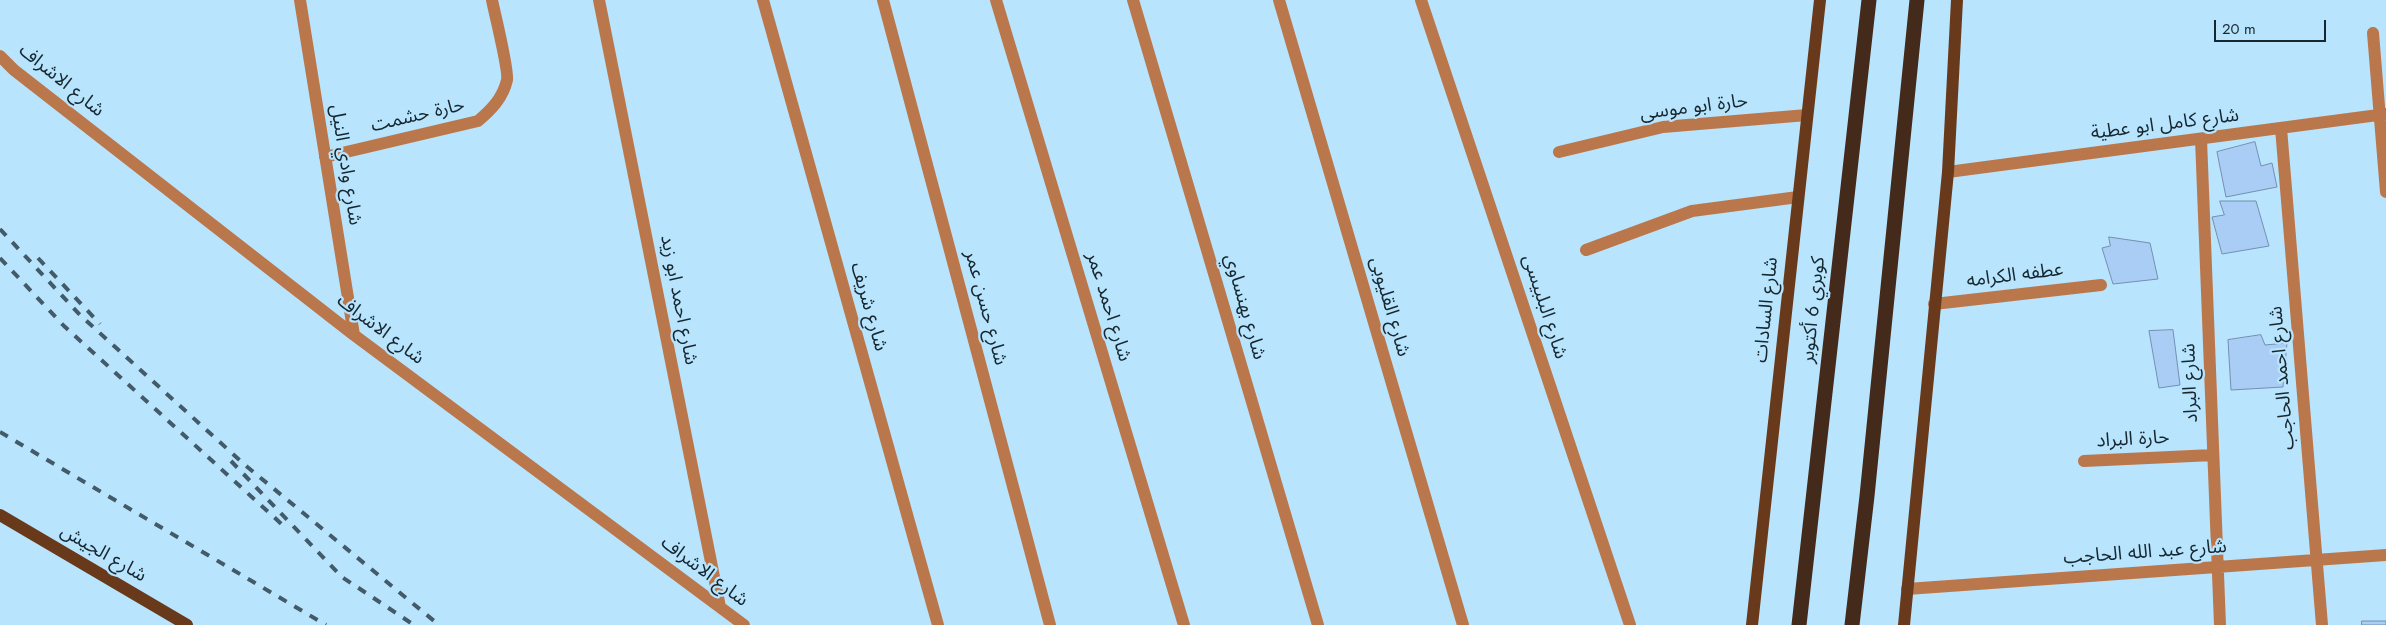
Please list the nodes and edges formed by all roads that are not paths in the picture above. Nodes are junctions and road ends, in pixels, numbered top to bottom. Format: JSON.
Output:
{"nodes":[{"id":1,"x":300,"y":0,"type":"edge"},
{"id":2,"x":492,"y":0,"type":"edge"},
{"id":3,"x":599,"y":0,"type":"edge"},
{"id":4,"x":763,"y":0,"type":"edge"},
{"id":5,"x":883,"y":0,"type":"edge"},
{"id":6,"x":996,"y":0,"type":"edge"},
{"id":7,"x":1133,"y":0,"type":"edge"},
{"id":8,"x":1280,"y":0,"type":"edge"},
{"id":9,"x":1421,"y":0,"type":"edge"},
{"id":10,"x":1820,"y":0,"type":"edge"},
{"id":11,"x":1869,"y":0,"type":"edge"},
{"id":12,"x":1917,"y":0,"type":"edge"},
{"id":13,"x":1957,"y":0,"type":"edge"},
{"id":14,"x":2373,"y":33,"type":"dead end"},
{"id":15,"x":0,"y":56,"type":"edge"},
{"id":16,"x":1807,"y":115,"type":"junction"},
{"id":17,"x":2383,"y":115,"type":"edge"},
{"id":18,"x":2282,"y":128,"type":"junction"},
{"id":19,"x":2201,"y":139,"type":"junction"},
{"id":20,"x":1559,"y":152,"type":"dead end"},
{"id":21,"x":325,"y":158,"type":"junction"},
{"id":22,"x":1948,"y":172,"type":"junction"},
{"id":23,"x":2386,"y":192,"type":"edge"},
{"id":24,"x":1798,"y":198,"type":"junction"},
{"id":25,"x":1586,"y":250,"type":"dead end"},
{"id":26,"x":2101,"y":285,"type":"dead end"},
{"id":27,"x":1934,"y":304,"type":"junction"},
{"id":28,"x":354,"y":335,"type":"junction"},
{"id":29,"x":2213,"y":455,"type":"junction"},
{"id":30,"x":2084,"y":461,"type":"dead end"},
{"id":31,"x":0,"y":515,"type":"edge"},
{"id":32,"x":2386,"y":555,"type":"edge"},
{"id":33,"x":2317,"y":560,"type":"junction"},
{"id":34,"x":2218,"y":567,"type":"junction"},
{"id":35,"x":1907,"y":589,"type":"junction"},
{"id":36,"x":720,"y":607,"type":"junction"},
{"id":37,"x":187,"y":625,"type":"edge"},
{"id":38,"x":744,"y":625,"type":"edge"},
{"id":39,"x":938,"y":625,"type":"edge"},
{"id":40,"x":1050,"y":625,"type":"edge"},
{"id":41,"x":1184,"y":625,"type":"edge"},
{"id":42,"x":1318,"y":625,"type":"edge"},
{"id":43,"x":1463,"y":625,"type":"edge"},
{"id":44,"x":1630,"y":625,"type":"edge"},
{"id":45,"x":1752,"y":625,"type":"edge"},
{"id":46,"x":1799,"y":625,"type":"edge"},
{"id":47,"x":1852,"y":625,"type":"edge"},
{"id":48,"x":1904,"y":625,"type":"edge"},
{"id":49,"x":2220,"y":625,"type":"edge"},
{"id":50,"x":2322,"y":625,"type":"edge"}],
"edges":[{"from":1,"to":21,"type":"street","name":"شارع وادي النيل"},
{"from":2,"to":21,"type":"street","name":"حارة حشمت"},
{"from":3,"to":36,"type":"street","name":"شارع احمد ابو زيد"},
{"from":4,"to":39,"type":"street","name":"شارع شريف"},
{"from":5,"to":40,"type":"street","name":"شارع حسن عمر"},
{"from":6,"to":41,"type":"street","name":"شارع احمد عمر"},
{"from":7,"to":42,"type":"street","name":"شارع بهنساوي"},
{"from":8,"to":43,"type":"street","name":"شارع القليوبى"},
{"from":9,"to":44,"type":"street","name":"شارع البلبيسى"},
{"from":10,"to":16,"type":"main road","name":"شارع السادات"},
{"from":11,"to":46,"type":"highway","name":"كوبري 6 أكتوبر"},
{"from":12,"to":47,"type":"highway"},
{"from":13,"to":22,"type":"main road"},
{"from":14,"to":17,"type":"street"},
{"from":15,"to":28,"type":"street","name":"شارع الاشراف"},
{"from":16,"to":20,"type":"street","name":"حارة ابو موسى"},
{"from":16,"to":24,"type":"main road","name":"شارع السادات"},
{"from":17,"to":18,"type":"street","name":"شارع كامل ابو عطية"},
{"from":17,"to":23,"type":"street"},
{"from":18,"to":19,"type":"street","name":"شارع كامل ابو عطية"},
{"from":18,"to":33,"type":"street","name":"شارع احمد الحاجب"},
{"from":19,"to":22,"type":"street","name":"شارع كامل ابو عطية"},
{"from":19,"to":29,"type":"street","name":"شارع البراد"},
{"from":21,"to":28,"type":"street","name":"شارع وادي النيل"},
{"from":22,"to":27,"type":"main road"},
{"from":24,"to":25,"type":"street"},
{"from":24,"to":45,"type":"main road","name":"شارع السادات"},
{"from":26,"to":27,"type":"street","name":"عطفه الكرامه"},
{"from":27,"to":35,"type":"main road"},
{"from":28,"to":36,"type":"street","name":"شارع الاشراف"},
{"from":29,"to":30,"type":"street","name":"حارة البراد"},
{"from":29,"to":34,"type":"street","name":"شارع البراد"},
{"from":31,"to":37,"type":"main road","name":"شارع الجيش"},
{"from":32,"to":33,"type":"street","name":"شارع عبد الله الحاجب"},
{"from":33,"to":34,"type":"street","name":"شارع عبد الله الحاجب"},
{"from":33,"to":50,"type":"street","name":"شارع احمد الحاجب"},
{"from":34,"to":35,"type":"street","name":"شارع عبد الله الحاجب"},
{"from":34,"to":49,"type":"street","name":"شارع البراد"},
{"from":35,"to":48,"type":"main road"},
{"from":36,"to":38,"type":"street","name":"شارع الاشراف"}]}
